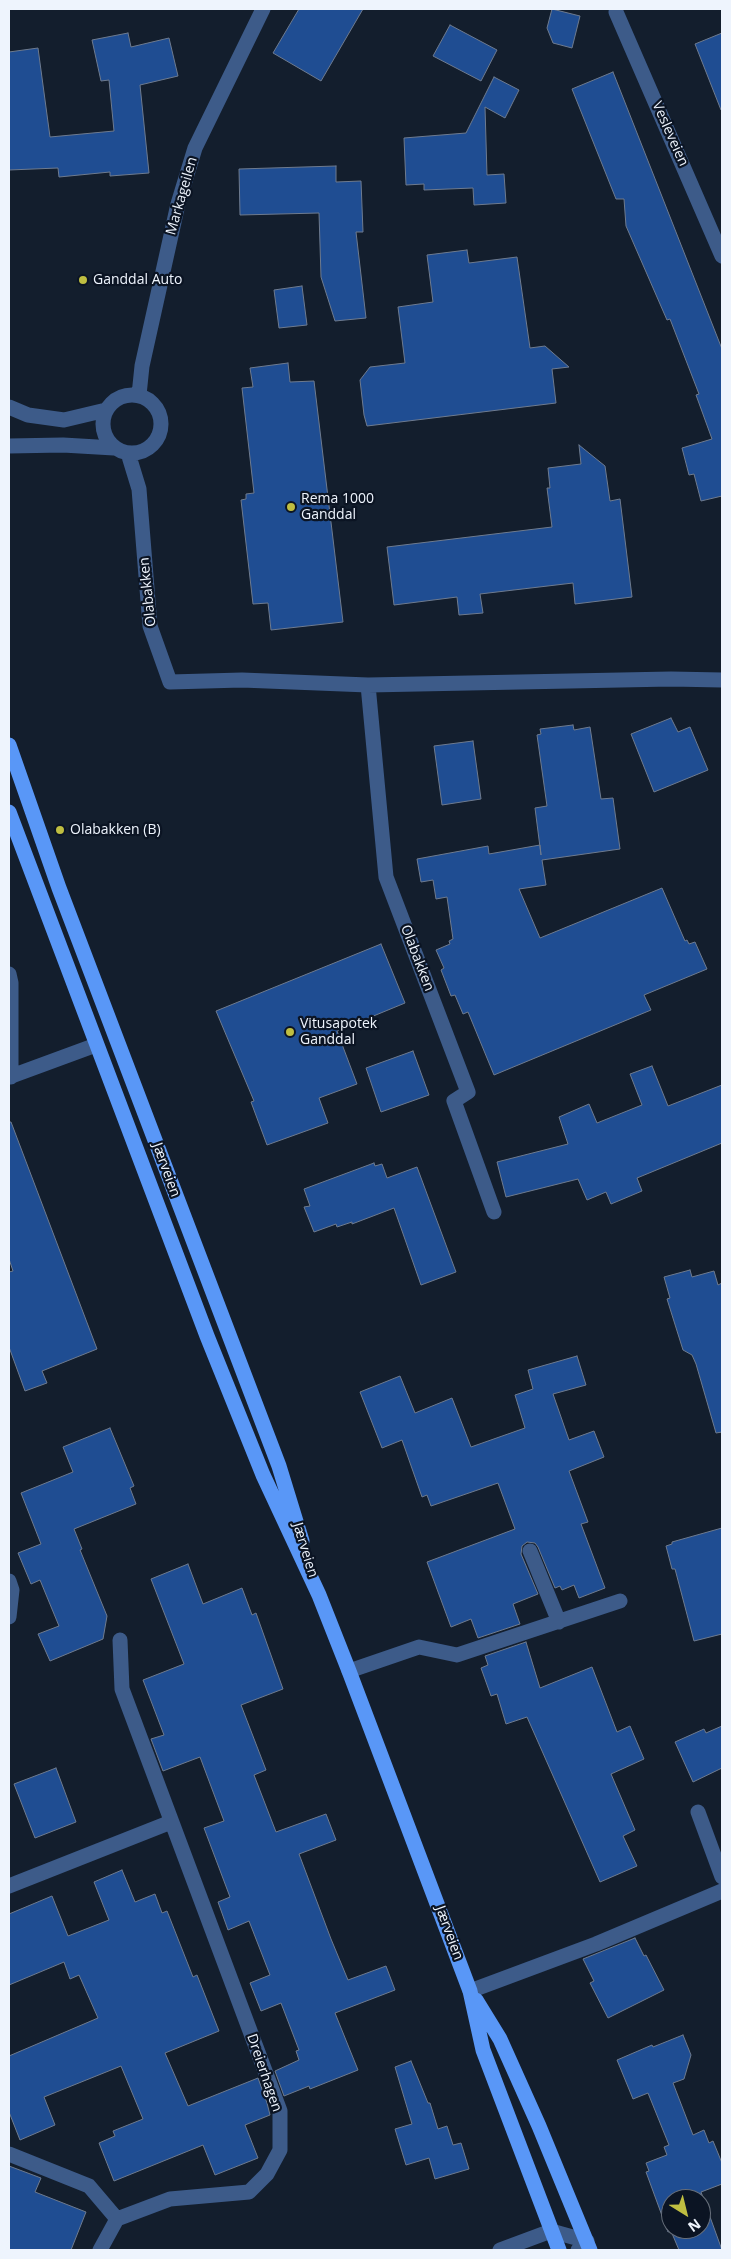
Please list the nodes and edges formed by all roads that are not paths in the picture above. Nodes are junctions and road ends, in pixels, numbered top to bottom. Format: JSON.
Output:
{"nodes":[{"id":1,"x":263,"y":9,"type":"edge"},
{"id":2,"x":616,"y":12,"type":"dead end"},
{"id":3,"x":722,"y":256,"type":"edge"},
{"id":4,"x":139,"y":395,"type":"junction"},
{"id":5,"x":9,"y":407,"type":"edge"},
{"id":6,"x":106,"y":410,"type":"junction"},
{"id":7,"x":9,"y":446,"type":"edge"},
{"id":8,"x":121,"y":450,"type":"junction"},
{"id":9,"x":722,"y":680,"type":"edge"},
{"id":10,"x":368,"y":685,"type":"junction"},
{"id":11,"x":9,"y":745,"type":"edge"},
{"id":12,"x":9,"y":812,"type":"edge"},
{"id":13,"x":9,"y":974,"type":"edge"},
{"id":14,"x":96,"y":1045,"type":"junction"},
{"id":15,"x":10,"y":1077,"type":"edge"},
{"id":16,"x":494,"y":1212,"type":"dead end"},
{"id":17,"x":530,"y":1550,"type":"dead end"},
{"id":18,"x":9,"y":1581,"type":"edge"},
{"id":19,"x":319,"y":1595,"type":"junction"},
{"id":20,"x":620,"y":1601,"type":"dead end"},
{"id":21,"x":9,"y":1617,"type":"edge"},
{"id":22,"x":559,"y":1622,"type":"junction"},
{"id":23,"x":120,"y":1640,"type":"dead end"},
{"id":24,"x":349,"y":1671,"type":"junction"},
{"id":25,"x":698,"y":1812,"type":"dead end"},
{"id":26,"x":171,"y":1822,"type":"junction"},
{"id":27,"x":722,"y":1877,"type":"edge"},
{"id":28,"x":9,"y":1886,"type":"edge"},
{"id":29,"x":722,"y":1891,"type":"edge"},
{"id":30,"x":470,"y":1990,"type":"junction"},
{"id":31,"x":9,"y":2154,"type":"edge"},
{"id":32,"x":117,"y":2219,"type":"junction"},
{"id":33,"x":552,"y":2231,"type":"junction"},
{"id":34,"x":585,"y":2247,"type":"edge"},
{"id":35,"x":100,"y":2250,"type":"edge"},
{"id":36,"x":500,"y":2250,"type":"edge"},
{"id":37,"x":559,"y":2250,"type":"edge"}],
"edges":[{"from":1,"to":4,"type":"street","name":"Markageilen"},
{"from":2,"to":3,"type":"street","name":"Vesleveien"},
{"from":4,"to":6,"type":"street"},
{"from":4,"to":8,"type":"street"},
{"from":5,"to":6,"type":"street"},
{"from":6,"to":8,"type":"street"},
{"from":7,"to":8,"type":"street"},
{"from":8,"to":10,"type":"street","name":"Olabakken"},
{"from":9,"to":10,"type":"street","name":"Olabakken"},
{"from":10,"to":16,"type":"street","name":"Olabakken"},
{"from":11,"to":19,"type":"main road","name":"Jærveien"},
{"from":12,"to":14,"type":"main road","name":"Jærveien"},
{"from":13,"to":15,"type":"street"},
{"from":14,"to":15,"type":"street"},
{"from":14,"to":19,"type":"main road","name":"Jærveien"},
{"from":17,"to":22,"type":"street"},
{"from":18,"to":21,"type":"street"},
{"from":19,"to":24,"type":"main road","name":"Jærveien"},
{"from":20,"to":22,"type":"street"},
{"from":22,"to":24,"type":"street"},
{"from":23,"to":26,"type":"street","name":"Dreierhagen"},
{"from":24,"to":30,"type":"main road","name":"Jærveien"},
{"from":25,"to":27,"type":"street"},
{"from":26,"to":28,"type":"street"},
{"from":26,"to":32,"type":"street","name":"Dreierhagen"},
{"from":29,"to":30,"type":"street"},
{"from":30,"to":33,"type":"main road","name":"Jærveien"},
{"from":30,"to":34,"type":"main road","name":"Jærveien"},
{"from":31,"to":32,"type":"street"},
{"from":32,"to":35,"type":"street"},
{"from":33,"to":34,"type":"street"},
{"from":33,"to":36,"type":"street"},
{"from":33,"to":37,"type":"main road","name":"Jærveien"}]}
